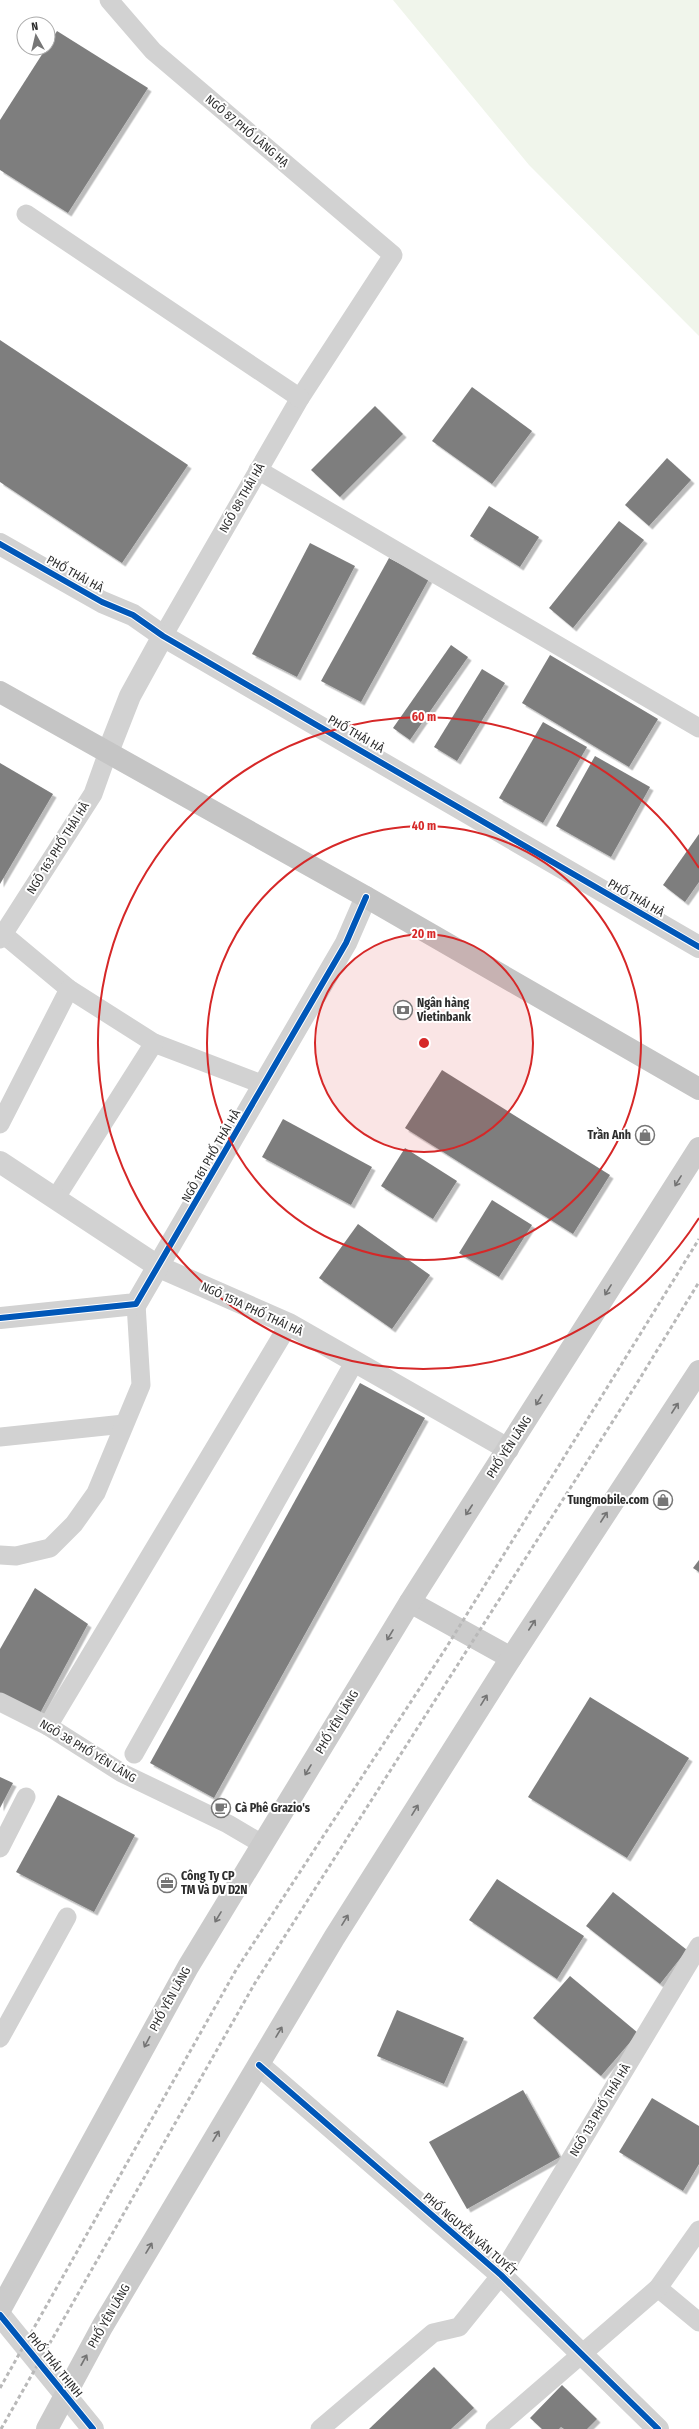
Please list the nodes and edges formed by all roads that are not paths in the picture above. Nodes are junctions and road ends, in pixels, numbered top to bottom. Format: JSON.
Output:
{"nodes":[{"id":1,"x":109,"y":0,"type":"edge"},
{"id":2,"x":26,"y":214,"type":"dead end"},
{"id":3,"x":393,"y":255,"type":"joint"},
{"id":4,"x":300,"y":398,"type":"junction"},
{"id":5,"x":258,"y":470,"type":"junction"},
{"id":6,"x":0,"y":544,"type":"edge"},
{"id":7,"x":163,"y":636,"type":"junction"},
{"id":8,"x":0,"y":692,"type":"edge"},
{"id":9,"x":699,"y":728,"type":"edge"},
{"id":10,"x":108,"y":752,"type":"junction"},
{"id":11,"x":366,"y":897,"type":"junction"},
{"id":12,"x":2,"y":937,"type":"edge"},
{"id":13,"x":699,"y":947,"type":"edge"},
{"id":14,"x":69,"y":989,"type":"junction"},
{"id":15,"x":154,"y":1043,"type":"junction"},
{"id":16,"x":264,"y":1085,"type":"junction"},
{"id":17,"x":699,"y":1089,"type":"edge"},
{"id":18,"x":0,"y":1124,"type":"edge"},
{"id":19,"x":699,"y":1148,"type":"edge"},
{"id":20,"x":0,"y":1162,"type":"edge"},
{"id":21,"x":55,"y":1199,"type":"junction"},
{"id":22,"x":159,"y":1267,"type":"junction"},
{"id":23,"x":136,"y":1304,"type":"junction"},
{"id":24,"x":0,"y":1318,"type":"edge"},
{"id":25,"x":289,"y":1324,"type":"junction"},
{"id":26,"x":354,"y":1362,"type":"junction"},
{"id":27,"x":699,"y":1371,"type":"edge"},
{"id":28,"x":124,"y":1424,"type":"junction"},
{"id":29,"x":0,"y":1437,"type":"edge"},
{"id":30,"x":508,"y":1449,"type":"junction"},
{"id":31,"x":0,"y":1555,"type":"edge"},
{"id":32,"x":410,"y":1602,"type":"junction"},
{"id":33,"x":511,"y":1658,"type":"junction"},
{"id":34,"x":0,"y":1702,"type":"edge"},
{"id":35,"x":48,"y":1726,"type":"junction"},
{"id":36,"x":134,"y":1754,"type":"dead end"},
{"id":37,"x":26,"y":1797,"type":"dead end"},
{"id":38,"x":262,"y":1844,"type":"junction"},
{"id":39,"x":0,"y":1848,"type":"edge"},
{"id":40,"x":67,"y":1917,"type":"dead end"},
{"id":41,"x":699,"y":1946,"type":"edge"},
{"id":42,"x":0,"y":2038,"type":"edge"},
{"id":43,"x":259,"y":2066,"type":"junction"},
{"id":44,"x":699,"y":2230,"type":"edge"},
{"id":45,"x":501,"y":2275,"type":"junction"},
{"id":46,"x":658,"y":2288,"type":"junction"},
{"id":47,"x":0,"y":2310,"type":"edge"},
{"id":48,"x":0,"y":2315,"type":"edge"},
{"id":49,"x":699,"y":2322,"type":"edge"},
{"id":50,"x":584,"y":2354,"type":"junction"},
{"id":51,"x":65,"y":2394,"type":"junction"},
{"id":52,"x":47,"y":2429,"type":"edge"},
{"id":53,"x":93,"y":2429,"type":"edge"},
{"id":54,"x":320,"y":2429,"type":"edge"},
{"id":55,"x":496,"y":2429,"type":"edge"},
{"id":56,"x":658,"y":2429,"type":"edge"}],
"edges":[{"from":1,"to":3,"type":"lane","name":"NGÕ 87 PHỐ LÁNG HẠ"},
{"from":2,"to":4,"type":"lane"},
{"from":3,"to":4,"type":"lane","name":"NGÕ 88 THÁI HÀ"},
{"from":4,"to":5,"type":"lane","name":"NGÕ 88 THÁI HÀ"},
{"from":5,"to":7,"type":"lane","name":"NGÕ 88 THÁI HÀ"},
{"from":5,"to":9,"type":"lane"},
{"from":6,"to":7,"type":"street","name":"PHỐ THÁI HÀ"},
{"from":7,"to":10,"type":"street","name":"NGÕ 88 THÁI HÀ"},
{"from":7,"to":13,"type":"street","name":"PHỐ THÁI HÀ"},
{"from":8,"to":10,"type":"main road"},
{"from":10,"to":11,"type":"main road"},
{"from":10,"to":12,"type":"lane","name":"NGÕ 163 PHỐ THÁI HÀ"},
{"from":11,"to":16,"type":"street","name":"NGÕ 161 PHỐ THÁI HÀ"},
{"from":11,"to":17,"type":"main road"},
{"from":12,"to":14,"type":"lane"},
{"from":14,"to":15,"type":"lane"},
{"from":14,"to":18,"type":"lane"},
{"from":15,"to":16,"type":"lane"},
{"from":15,"to":21,"type":"lane"},
{"from":16,"to":22,"type":"street","name":"NGÕ 161 PHỐ THÁI HÀ"},
{"from":19,"to":30,"type":"main road","name":"PHỐ YÊN LÃNG","one_way":true},
{"from":20,"to":21,"type":"street","name":"NGÕ 151A PHỐ THÁI HÀ"},
{"from":21,"to":22,"type":"street","name":"NGÕ 151A PHỐ THÁI HÀ"},
{"from":22,"to":23,"type":"street","name":"NGÕ 161 PHỐ THÁI HÀ"},
{"from":22,"to":25,"type":"street","name":"NGÕ 151A PHỐ THÁI HÀ"},
{"from":23,"to":24,"type":"street"},
{"from":23,"to":28,"type":"lane"},
{"from":25,"to":26,"type":"street","name":"NGÕ 151A PHỐ THÁI HÀ"},
{"from":25,"to":35,"type":"lane"},
{"from":26,"to":30,"type":"street","name":"NGÕ 151A PHỐ THÁI HÀ"},
{"from":26,"to":36,"type":"lane"},
{"from":33,"to":27,"type":"main road","name":"PHỐ YÊN LÃNG","one_way":true},
{"from":28,"to":29,"type":"lane"},
{"from":28,"to":31,"type":"lane"},
{"from":30,"to":32,"type":"main road","name":"PHỐ YÊN LÃNG","one_way":true},
{"from":32,"to":33,"type":"main road"},
{"from":32,"to":38,"type":"main road","name":"PHỐ YÊN LÃNG","one_way":true},
{"from":43,"to":33,"type":"main road","name":"PHỐ YÊN LÃNG","one_way":true},
{"from":34,"to":35,"type":"lane","name":"NGÕ 38 PHỐ YÊN LÃNG"},
{"from":35,"to":38,"type":"lane","name":"NGÕ 38 PHỐ YÊN LÃNG"},
{"from":37,"to":39,"type":"lane"},
{"from":38,"to":47,"type":"main road","name":"PHỐ YÊN LÃNG","one_way":true},
{"from":40,"to":42,"type":"lane"},
{"from":41,"to":45,"type":"lane","name":"NGÕ 133 PHỐ THÁI HÀ"},
{"from":43,"to":45,"type":"street","name":"PHỐ NGUYỄN VĂN TUYẾT"},
{"from":51,"to":43,"type":"main road","name":"PHỐ YÊN LÃNG","one_way":true},
{"from":44,"to":46,"type":"lane"},
{"from":45,"to":50,"type":"street","name":"PHỐ NGUYỄN VĂN TUYẾT"},
{"from":45,"to":54,"type":"lane","name":"NGÕ 133 PHỐ THÁI HÀ"},
{"from":46,"to":49,"type":"lane"},
{"from":46,"to":50,"type":"lane"},
{"from":48,"to":51,"type":"street","name":"PHỐ THÁI THỊNH"},
{"from":50,"to":55,"type":"lane"},
{"from":50,"to":56,"type":"street","name":"PHỐ NGUYỄN VĂN TUYẾT"},
{"from":51,"to":52,"type":"main road","name":"PHỐ YÊN LÃNG"},
{"from":51,"to":53,"type":"street","name":"PHỐ THÁI THỊNH"}]}
